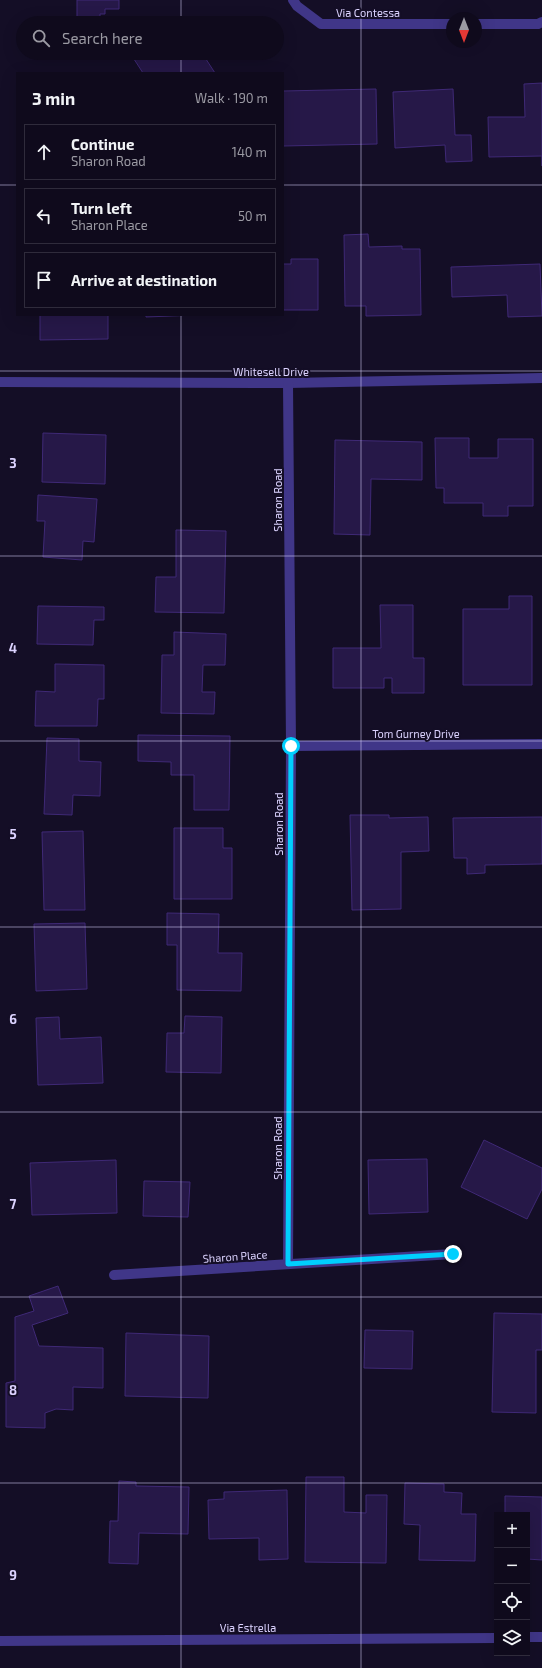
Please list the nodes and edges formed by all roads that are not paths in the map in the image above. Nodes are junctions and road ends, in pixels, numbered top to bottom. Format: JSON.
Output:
{"nodes":[{"id":1,"x":293,"y":0,"type":"edge"},
{"id":2,"x":542,"y":22,"type":"edge"},
{"id":3,"x":446,"y":24,"type":"edge"},
{"id":4,"x":482,"y":24,"type":"edge"},
{"id":5,"x":542,"y":378,"type":"edge"},
{"id":6,"x":0,"y":382,"type":"edge"},
{"id":7,"x":288,"y":383,"type":"junction"},
{"id":8,"x":542,"y":744,"type":"edge"},
{"id":9,"x":291,"y":746,"type":"junction"},
{"id":10,"x":453,"y":1254,"type":"dead end"},
{"id":11,"x":288,"y":1264,"type":"junction"},
{"id":12,"x":114,"y":1275,"type":"dead end"},
{"id":13,"x":530,"y":1637,"type":"edge"},
{"id":14,"x":542,"y":1637,"type":"edge"},
{"id":15,"x":494,"y":1638,"type":"edge"},
{"id":16,"x":0,"y":1641,"type":"edge"}],
"edges":[{"from":1,"to":3,"type":"street","name":"Via Contessa"},
{"from":2,"to":4,"type":"street"},
{"from":5,"to":7,"type":"street","name":"Whitesell Drive"},
{"from":6,"to":7,"type":"street","name":"Whitesell Drive"},
{"from":7,"to":9,"type":"street","name":"Sharon Road"},
{"from":8,"to":9,"type":"street","name":"Tom Gurney Drive"},
{"from":9,"to":11,"type":"street","name":"Sharon Road"},
{"from":10,"to":11,"type":"street","name":"Sharon Place"},
{"from":11,"to":12,"type":"street","name":"Sharon Place"},
{"from":13,"to":14,"type":"street"},
{"from":15,"to":16,"type":"street","name":"Via Estrella"}]}
